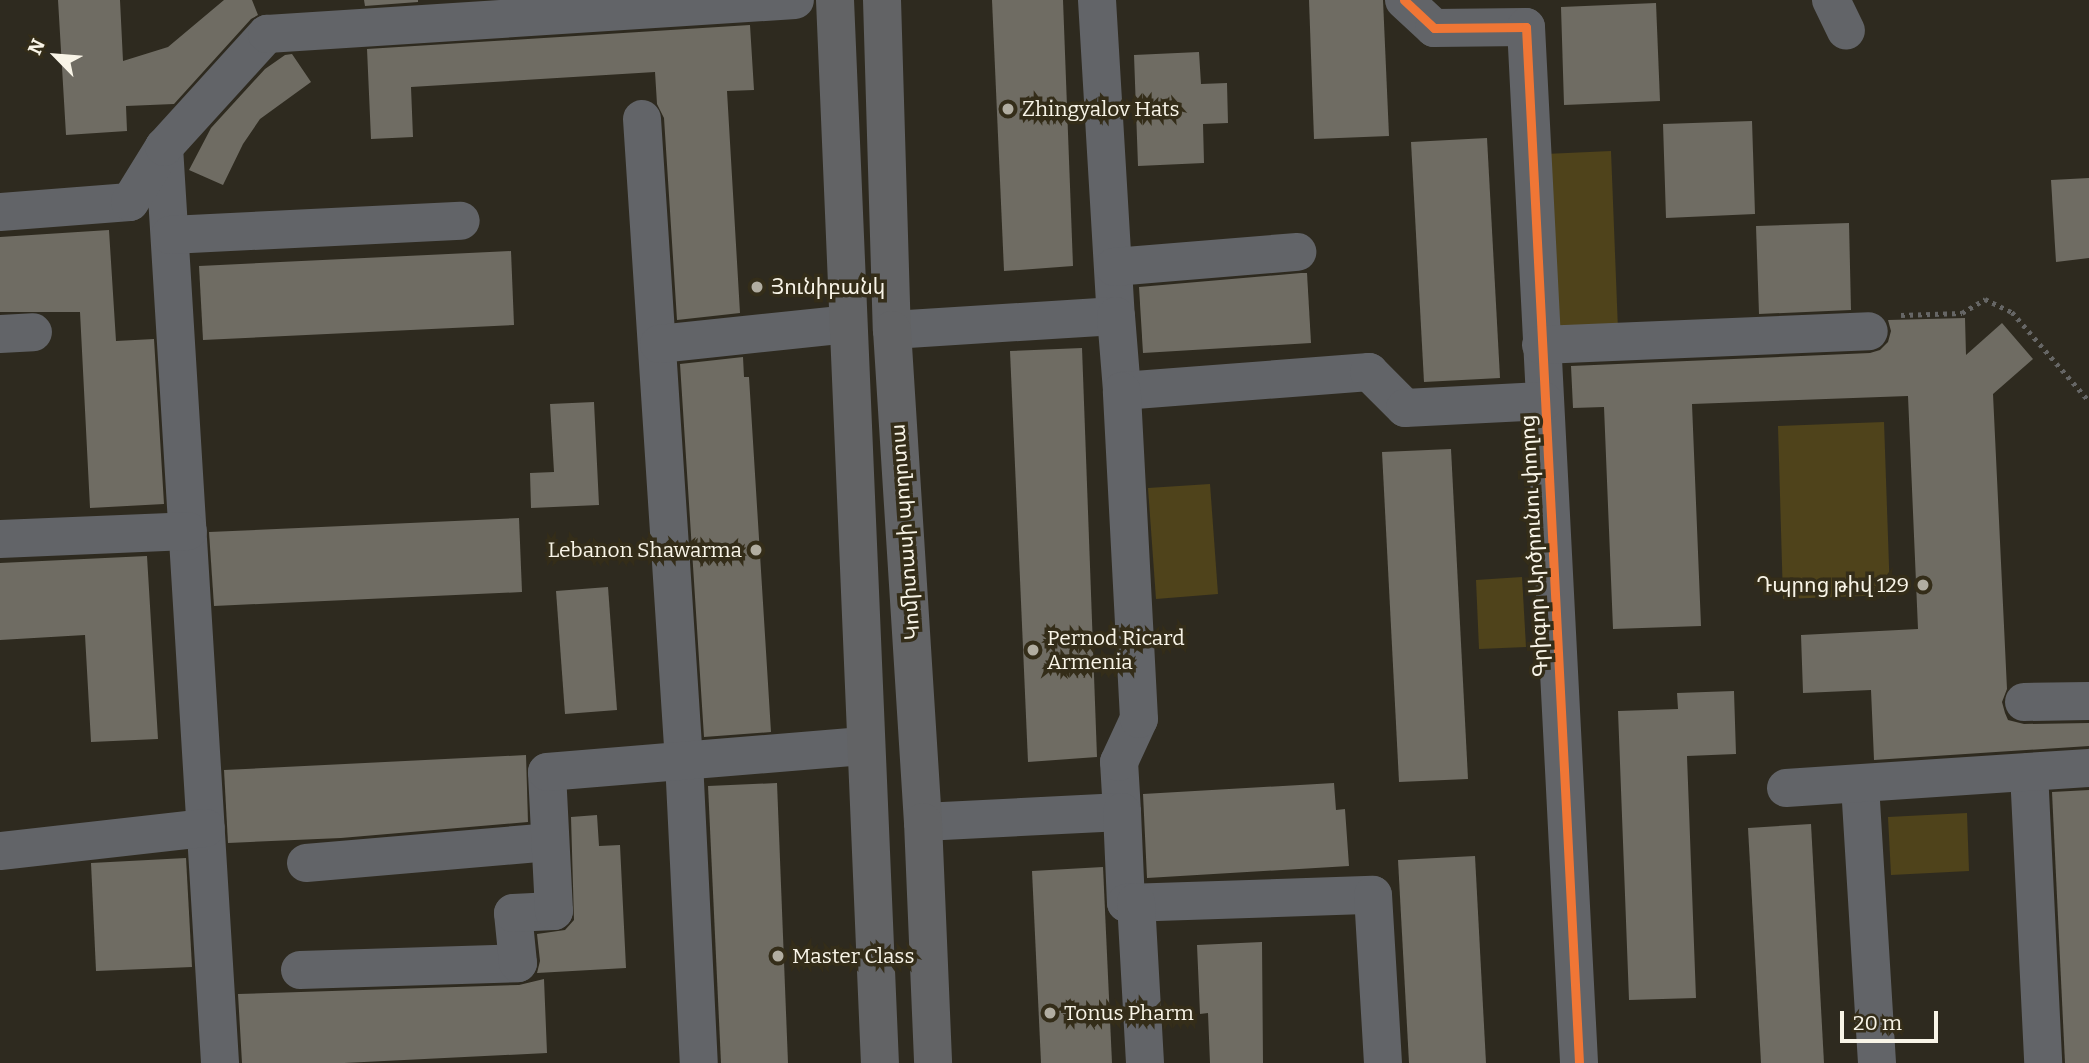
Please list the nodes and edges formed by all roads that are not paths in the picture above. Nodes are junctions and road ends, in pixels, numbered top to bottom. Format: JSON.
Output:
{"nodes":[{"id":1,"x":795,"y":0,"type":"edge"},
{"id":2,"x":835,"y":0,"type":"edge"},
{"id":3,"x":881,"y":0,"type":"edge"},
{"id":4,"x":1097,"y":0,"type":"edge"},
{"id":5,"x":1404,"y":0,"type":"edge"},
{"id":6,"x":642,"y":119,"type":"dead end"},
{"id":7,"x":164,"y":147,"type":"junction"},
{"id":8,"x":0,"y":212,"type":"edge"},
{"id":9,"x":461,"y":220,"type":"dead end"},
{"id":10,"x":170,"y":235,"type":"junction"},
{"id":11,"x":1297,"y":253,"type":"dead end"},
{"id":12,"x":1114,"y":267,"type":"junction"},
{"id":13,"x":1116,"y":316,"type":"junction"},
{"id":14,"x":848,"y":324,"type":"junction"},
{"id":15,"x":892,"y":330,"type":"junction"},
{"id":16,"x":1869,"y":331,"type":"road end"},
{"id":17,"x":659,"y":344,"type":"junction"},
{"id":18,"x":1541,"y":345,"type":"junction"},
{"id":19,"x":1122,"y":391,"type":"junction"},
{"id":20,"x":1544,"y":401,"type":"junction"},
{"id":21,"x":188,"y":531,"type":"junction"},
{"id":22,"x":0,"y":539,"type":"edge"},
{"id":23,"x":2089,"y":701,"type":"edge"},
{"id":24,"x":2024,"y":702,"type":"dead end"},
{"id":25,"x":866,"y":746,"type":"junction"},
{"id":26,"x":684,"y":761,"type":"junction"},
{"id":27,"x":2089,"y":768,"type":"edge"},
{"id":28,"x":2029,"y":772,"type":"junction"},
{"id":29,"x":1860,"y":785,"type":"junction"},
{"id":30,"x":1786,"y":788,"type":"dead end"},
{"id":31,"x":1122,"y":812,"type":"junction"},
{"id":32,"x":923,"y":822,"type":"junction"},
{"id":33,"x":206,"y":828,"type":"junction"},
{"id":34,"x":549,"y":842,"type":"junction"},
{"id":35,"x":0,"y":851,"type":"edge"},
{"id":36,"x":306,"y":863,"type":"dead end"},
{"id":37,"x":1136,"y":902,"type":"junction"},
{"id":38,"x":300,"y":970,"type":"dead end"},
{"id":39,"x":220,"y":1063,"type":"edge"},
{"id":40,"x":699,"y":1063,"type":"edge"},
{"id":41,"x":880,"y":1063,"type":"edge"},
{"id":42,"x":933,"y":1063,"type":"edge"},
{"id":43,"x":1145,"y":1063,"type":"edge"},
{"id":44,"x":1383,"y":1063,"type":"edge"},
{"id":45,"x":1579,"y":1063,"type":"edge"},
{"id":46,"x":1877,"y":1063,"type":"edge"},
{"id":47,"x":2043,"y":1063,"type":"edge"}],
"edges":[{"from":1,"to":7,"type":"street"},
{"from":2,"to":14,"type":"main road"},
{"from":3,"to":15,"type":"main road","name":"Կոմիտասի պողոտա"},
{"from":4,"to":12,"type":"street"},
{"from":5,"to":18,"type":"street","name":"Գրիգոր Արծրունու փողոց"},
{"from":6,"to":17,"type":"street"},
{"from":7,"to":8,"type":"street"},
{"from":7,"to":10,"type":"street"},
{"from":9,"to":10,"type":"street"},
{"from":10,"to":21,"type":"street"},
{"from":11,"to":12,"type":"street"},
{"from":12,"to":13,"type":"street"},
{"from":13,"to":15,"type":"street"},
{"from":13,"to":19,"type":"street"},
{"from":14,"to":17,"type":"street"},
{"from":14,"to":25,"type":"main road"},
{"from":15,"to":32,"type":"main road","name":"Կոմիտասի պողոտա"},
{"from":16,"to":18,"type":"street"},
{"from":17,"to":26,"type":"street"},
{"from":18,"to":20,"type":"street","name":"Գրիգոր Արծրունու փողոց"},
{"from":19,"to":20,"type":"street"},
{"from":19,"to":31,"type":"street"},
{"from":20,"to":45,"type":"street","name":"Գրիգոր Արծրունու փողոց"},
{"from":21,"to":22,"type":"street"},
{"from":21,"to":33,"type":"street"},
{"from":23,"to":24,"type":"street"},
{"from":25,"to":26,"type":"street"},
{"from":25,"to":41,"type":"main road"},
{"from":26,"to":34,"type":"street"},
{"from":26,"to":40,"type":"street"},
{"from":27,"to":28,"type":"street"},
{"from":28,"to":29,"type":"street"},
{"from":28,"to":47,"type":"street"},
{"from":29,"to":30,"type":"street"},
{"from":29,"to":46,"type":"street"},
{"from":31,"to":32,"type":"street"},
{"from":31,"to":37,"type":"street"},
{"from":32,"to":42,"type":"main road","name":"Կոմիտասի պողոտա"},
{"from":33,"to":35,"type":"street"},
{"from":33,"to":39,"type":"street"},
{"from":34,"to":36,"type":"street"},
{"from":34,"to":38,"type":"street"},
{"from":37,"to":43,"type":"street"},
{"from":37,"to":44,"type":"street"}]}
